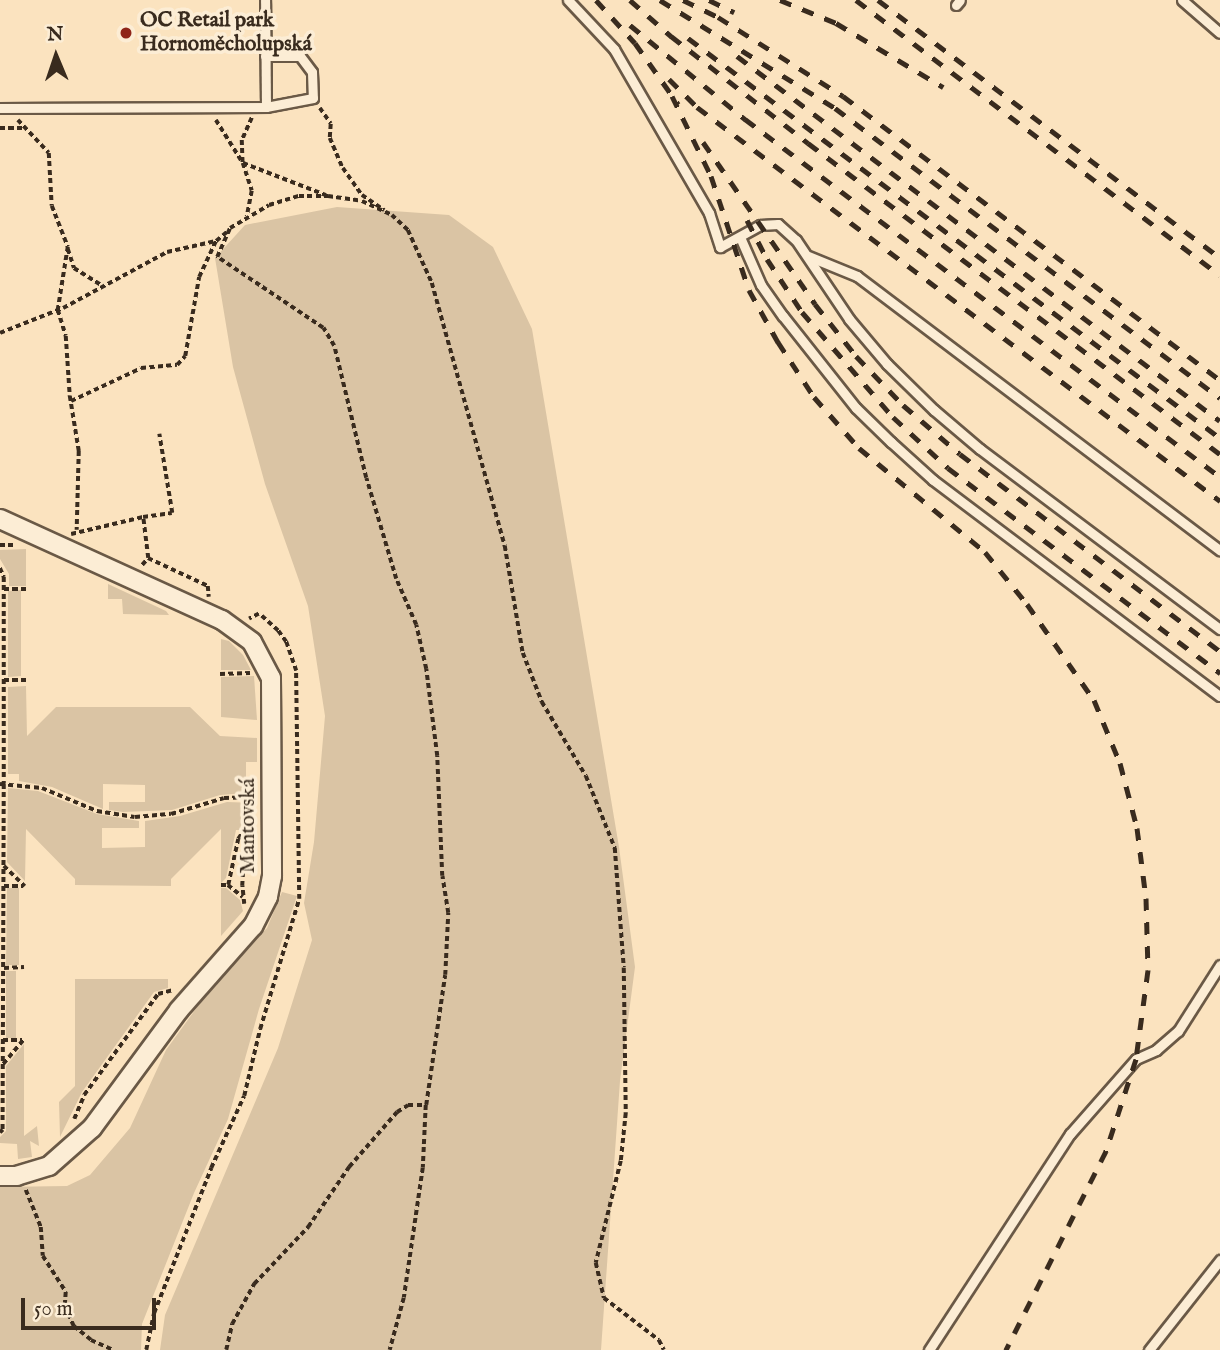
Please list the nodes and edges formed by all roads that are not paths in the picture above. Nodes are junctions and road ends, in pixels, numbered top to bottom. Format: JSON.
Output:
{"nodes":[{"id":1,"x":265,"y":0,"type":"edge"},
{"id":2,"x":568,"y":0,"type":"edge"},
{"id":3,"x":1182,"y":0,"type":"edge"},
{"id":4,"x":1220,"y":33,"type":"edge"},
{"id":5,"x":265,"y":56,"type":"junction"},
{"id":6,"x":262,"y":107,"type":"junction"},
{"id":7,"x":4,"y":108,"type":"edge"},
{"id":8,"x":740,"y":237,"type":"junction"},
{"id":9,"x":806,"y":255,"type":"junction"},
{"id":10,"x":0,"y":519,"type":"edge"},
{"id":11,"x":1220,"y":551,"type":"edge"},
{"id":12,"x":1220,"y":629,"type":"edge"},
{"id":13,"x":1220,"y":696,"type":"edge"},
{"id":14,"x":1220,"y":965,"type":"edge"},
{"id":15,"x":9,"y":1176,"type":"edge"},
{"id":16,"x":1220,"y":1260,"type":"edge"},
{"id":17,"x":929,"y":1350,"type":"edge"},
{"id":18,"x":1149,"y":1350,"type":"edge"}],
"edges":[{"from":1,"to":5,"type":"lane"},
{"from":2,"to":8,"type":"lane"},
{"from":3,"to":4,"type":"lane"},
{"from":5,"to":6,"type":"lane"},
{"from":5,"to":6,"type":"lane"},
{"from":6,"to":7,"type":"lane"},
{"from":8,"to":9,"type":"lane"},
{"from":8,"to":13,"type":"lane"},
{"from":9,"to":11,"type":"lane"},
{"from":9,"to":12,"type":"lane"},
{"from":10,"to":15,"type":"street","name":"Mantovská"},
{"from":14,"to":17,"type":"lane"},
{"from":16,"to":18,"type":"lane"}]}
